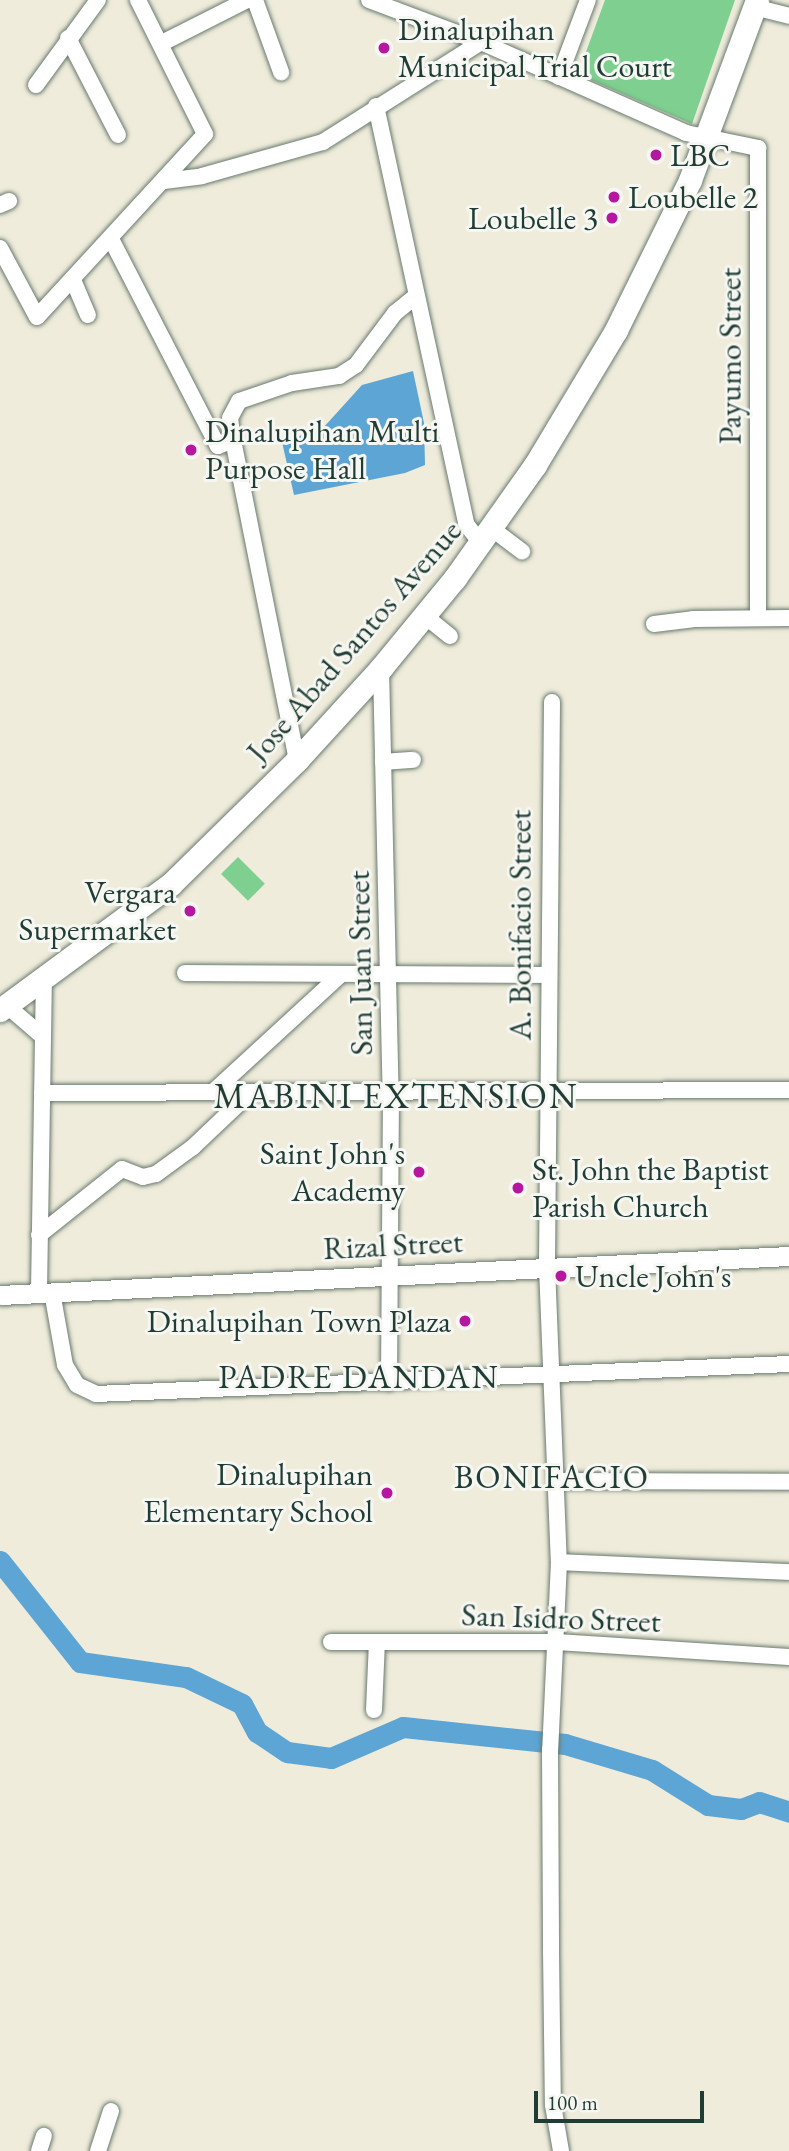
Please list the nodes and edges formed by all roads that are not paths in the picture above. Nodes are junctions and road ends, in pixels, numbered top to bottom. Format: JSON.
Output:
{"nodes":[{"id":1,"x":98,"y":0,"type":"edge"},
{"id":2,"x":138,"y":0,"type":"edge"},
{"id":3,"x":247,"y":0,"type":"edge"},
{"id":4,"x":255,"y":0,"type":"edge"},
{"id":5,"x":369,"y":0,"type":"edge"},
{"id":6,"x":588,"y":0,"type":"edge"},
{"id":7,"x":756,"y":4,"type":"edge"},
{"id":8,"x":789,"y":16,"type":"edge"},
{"id":9,"x":68,"y":38,"type":"junction"},
{"id":10,"x":481,"y":42,"type":"junction"},
{"id":11,"x":162,"y":43,"type":"junction"},
{"id":12,"x":281,"y":72,"type":"dead end"},
{"id":13,"x":559,"y":77,"type":"junction"},
{"id":14,"x":36,"y":86,"type":"dead end"},
{"id":15,"x":376,"y":106,"type":"junction"},
{"id":16,"x":118,"y":135,"type":"dead end"},
{"id":17,"x":706,"y":139,"type":"junction"},
{"id":18,"x":163,"y":181,"type":"junction"},
{"id":19,"x":111,"y":239,"type":"junction"},
{"id":20,"x":0,"y":248,"type":"edge"},
{"id":21,"x":73,"y":280,"type":"junction"},
{"id":22,"x":416,"y":296,"type":"junction"},
{"id":23,"x":88,"y":315,"type":"dead end"},
{"id":24,"x":233,"y":440,"type":"junction"},
{"id":25,"x":486,"y":535,"type":"junction"},
{"id":26,"x":522,"y":551,"type":"dead end"},
{"id":27,"x":425,"y":616,"type":"junction"},
{"id":28,"x":758,"y":616,"type":"junction"},
{"id":29,"x":789,"y":618,"type":"edge"},
{"id":30,"x":654,"y":624,"type":"dead end"},
{"id":31,"x":450,"y":636,"type":"dead end"},
{"id":32,"x":381,"y":668,"type":"junction"},
{"id":33,"x":552,"y":702,"type":"dead end"},
{"id":34,"x":297,"y":760,"type":"junction"},
{"id":35,"x":413,"y":760,"type":"dead end"},
{"id":36,"x":383,"y":762,"type":"junction"},
{"id":37,"x":185,"y":974,"type":"dead end"},
{"id":38,"x":388,"y":975,"type":"junction"},
{"id":39,"x":547,"y":975,"type":"junction"},
{"id":40,"x":339,"y":976,"type":"junction"},
{"id":41,"x":44,"y":978,"type":"junction"},
{"id":42,"x":3,"y":1008,"type":"edge"},
{"id":43,"x":41,"y":1035,"type":"junction"},
{"id":44,"x":549,"y":1090,"type":"junction"},
{"id":45,"x":789,"y":1090,"type":"edge"},
{"id":46,"x":213,"y":1092,"type":"junction"},
{"id":47,"x":42,"y":1093,"type":"junction"},
{"id":48,"x":250,"y":1093,"type":"junction"},
{"id":49,"x":391,"y":1094,"type":"junction"},
{"id":50,"x":39,"y":1235,"type":"junction"},
{"id":51,"x":789,"y":1256,"type":"edge"},
{"id":52,"x":547,"y":1267,"type":"junction"},
{"id":53,"x":390,"y":1275,"type":"junction"},
{"id":54,"x":45,"y":1292,"type":"junction"},
{"id":55,"x":0,"y":1294,"type":"edge"},
{"id":56,"x":789,"y":1364,"type":"edge"},
{"id":57,"x":549,"y":1375,"type":"junction"},
{"id":58,"x":389,"y":1383,"type":"junction"},
{"id":59,"x":557,"y":1481,"type":"junction"},
{"id":60,"x":789,"y":1482,"type":"edge"},
{"id":61,"x":559,"y":1562,"type":"junction"},
{"id":62,"x":789,"y":1572,"type":"edge"},
{"id":63,"x":331,"y":1642,"type":"dead end"},
{"id":64,"x":377,"y":1642,"type":"junction"},
{"id":65,"x":557,"y":1642,"type":"junction"},
{"id":66,"x":789,"y":1657,"type":"edge"},
{"id":67,"x":374,"y":1710,"type":"dead end"},
{"id":68,"x":111,"y":2111,"type":"dead end"},
{"id":69,"x":98,"y":2151,"type":"edge"},
{"id":70,"x":561,"y":2151,"type":"edge"}],
"edges":[{"from":1,"to":9,"type":"street"},
{"from":2,"to":11,"type":"street"},
{"from":3,"to":11,"type":"street"},
{"from":4,"to":12,"type":"street"},
{"from":5,"to":10,"type":"street"},
{"from":6,"to":13,"type":"street"},
{"from":7,"to":8,"type":"street"},
{"from":7,"to":17,"type":"highway","name":"Jose Abad Santos Avenue"},
{"from":9,"to":14,"type":"street"},
{"from":9,"to":16,"type":"street"},
{"from":10,"to":13,"type":"street"},
{"from":10,"to":15,"type":"street"},
{"from":11,"to":18,"type":"street"},
{"from":13,"to":17,"type":"street"},
{"from":15,"to":18,"type":"street"},
{"from":15,"to":22,"type":"street"},
{"from":17,"to":25,"type":"highway","name":"Jose Abad Santos Avenue"},
{"from":17,"to":28,"type":"street","name":"Payumo Street"},
{"from":18,"to":19,"type":"street"},
{"from":19,"to":21,"type":"street"},
{"from":19,"to":24,"type":"street"},
{"from":20,"to":21,"type":"street"},
{"from":21,"to":23,"type":"street"},
{"from":22,"to":24,"type":"street"},
{"from":22,"to":25,"type":"street"},
{"from":24,"to":34,"type":"street"},
{"from":25,"to":26,"type":"street"},
{"from":25,"to":27,"type":"highway","name":"Jose Abad Santos Avenue"},
{"from":27,"to":31,"type":"street"},
{"from":27,"to":32,"type":"highway","name":"Jose Abad Santos Avenue"},
{"from":28,"to":29,"type":"street"},
{"from":28,"to":30,"type":"street"},
{"from":32,"to":34,"type":"highway","name":"Jose Abad Santos Avenue"},
{"from":32,"to":36,"type":"street","name":"San Juan Street"},
{"from":33,"to":39,"type":"street","name":"A. Bonifacio Street"},
{"from":34,"to":41,"type":"highway","name":"Jose Abad Santos Avenue"},
{"from":35,"to":36,"type":"street"},
{"from":36,"to":38,"type":"street","name":"San Juan Street"},
{"from":37,"to":40,"type":"street"},
{"from":38,"to":39,"type":"street"},
{"from":38,"to":40,"type":"street"},
{"from":38,"to":49,"type":"street","name":"San Juan Street"},
{"from":39,"to":44,"type":"street","name":"A. Bonifacio Street"},
{"from":40,"to":46,"type":"street"},
{"from":41,"to":42,"type":"highway","name":"Jose Abad Santos Avenue"},
{"from":41,"to":43,"type":"street"},
{"from":42,"to":43,"type":"street"},
{"from":43,"to":47,"type":"street"},
{"from":44,"to":45,"type":"street"},
{"from":44,"to":49,"type":"street"},
{"from":44,"to":52,"type":"street","name":"A. Bonifacio Street"},
{"from":46,"to":47,"type":"street"},
{"from":46,"to":48,"type":"street"},
{"from":47,"to":50,"type":"street"},
{"from":48,"to":49,"type":"street"},
{"from":48,"to":50,"type":"street"},
{"from":49,"to":53,"type":"street","name":"San Juan Street"},
{"from":50,"to":54,"type":"street"},
{"from":51,"to":52,"type":"main road","name":"Rizal Street"},
{"from":52,"to":53,"type":"main road","name":"Rizal Street"},
{"from":52,"to":57,"type":"street","name":"A. Bonifacio Street"},
{"from":53,"to":54,"type":"main road","name":"Rizal Street"},
{"from":53,"to":58,"type":"street","name":"San Juan Street"},
{"from":54,"to":55,"type":"main road","name":"Rizal Street"},
{"from":54,"to":58,"type":"street"},
{"from":56,"to":57,"type":"street"},
{"from":57,"to":58,"type":"street"},
{"from":57,"to":59,"type":"street","name":"A. Bonifacio Street"},
{"from":59,"to":60,"type":"street"},
{"from":59,"to":61,"type":"street","name":"A. Bonifacio Street"},
{"from":61,"to":62,"type":"street"},
{"from":61,"to":65,"type":"street","name":"A. Bonifacio Street"},
{"from":63,"to":64,"type":"street","name":"San Isidro Street"},
{"from":64,"to":65,"type":"street","name":"San Isidro Street"},
{"from":64,"to":67,"type":"street"},
{"from":65,"to":66,"type":"street","name":"San Isidro Street"},
{"from":65,"to":70,"type":"street","name":"A. Bonifacio Street"},
{"from":68,"to":69,"type":"street"}]}
